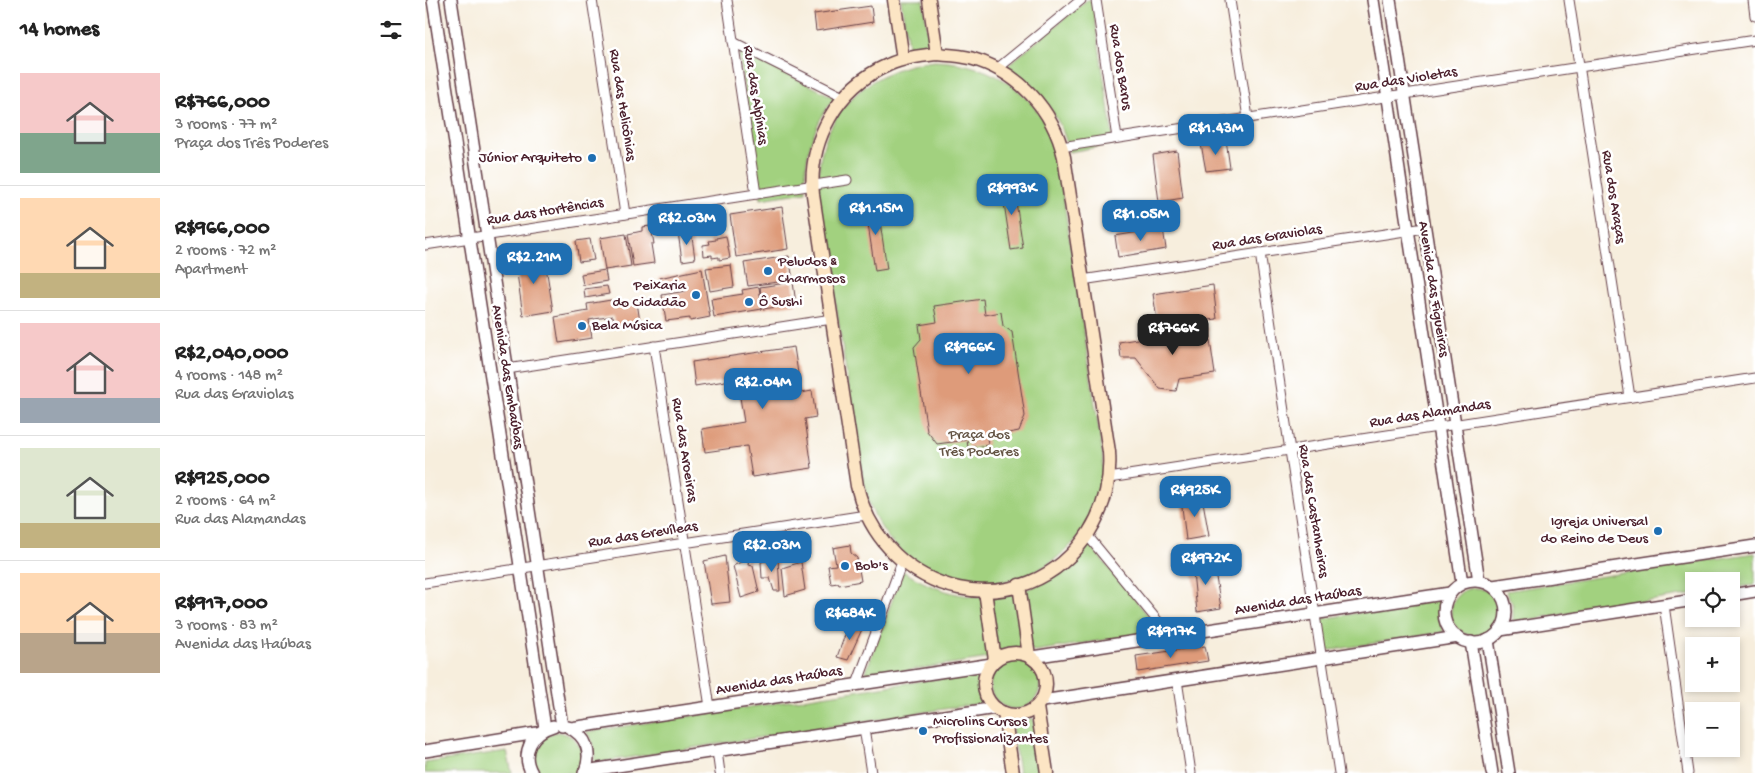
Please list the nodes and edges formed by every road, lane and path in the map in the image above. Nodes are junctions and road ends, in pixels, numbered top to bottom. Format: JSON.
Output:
{"nodes":[{"id":1,"x":432,"y":0,"type":"edge"},
{"id":2,"x":441,"y":0,"type":"edge"},
{"id":3,"x":451,"y":0,"type":"edge"},
{"id":4,"x":592,"y":0,"type":"edge"},
{"id":5,"x":727,"y":0,"type":"edge"},
{"id":6,"x":894,"y":0,"type":"edge"},
{"id":7,"x":929,"y":0,"type":"edge"},
{"id":8,"x":1081,"y":0,"type":"edge"},
{"id":9,"x":1096,"y":0,"type":"edge"},
{"id":10,"x":1230,"y":0,"type":"edge"},
{"id":11,"x":1373,"y":0,"type":"edge"},
{"id":12,"x":1390,"y":0,"type":"edge"},
{"id":13,"x":1569,"y":0,"type":"edge"},
{"id":14,"x":1753,"y":0,"type":"edge"},
{"id":15,"x":1755,"y":16,"type":"edge"},
{"id":16,"x":1755,"y":40,"type":"edge"},
{"id":17,"x":733,"y":42,"type":"junction"},
{"id":18,"x":937,"y":54,"type":"junction"},
{"id":19,"x":903,"y":59,"type":"junction"},
{"id":20,"x":1579,"y":67,"type":"junction"},
{"id":21,"x":997,"y":69,"type":"junction"},
{"id":22,"x":1405,"y":94,"type":"junction"},
{"id":23,"x":843,"y":97,"type":"junction"},
{"id":24,"x":1388,"y":97,"type":"junction"},
{"id":25,"x":1248,"y":118,"type":"junction"},
{"id":26,"x":1117,"y":138,"type":"junction"},
{"id":27,"x":1061,"y":147,"type":"junction"},
{"id":28,"x":847,"y":180,"type":"dead end"},
{"id":29,"x":812,"y":185,"type":"junction"},
{"id":30,"x":757,"y":194,"type":"junction"},
{"id":31,"x":625,"y":214,"type":"junction"},
{"id":32,"x":1425,"y":228,"type":"junction"},
{"id":33,"x":1408,"y":230,"type":"junction"},
{"id":34,"x":487,"y":235,"type":"junction"},
{"id":35,"x":470,"y":238,"type":"junction"},
{"id":36,"x":425,"y":245,"type":"edge"},
{"id":37,"x":1260,"y":253,"type":"junction"},
{"id":38,"x":1083,"y":280,"type":"junction"},
{"id":39,"x":832,"y":319,"type":"junction"},
{"id":40,"x":655,"y":346,"type":"junction"},
{"id":41,"x":507,"y":369,"type":"junction"},
{"id":42,"x":1755,"y":378,"type":"edge"},
{"id":43,"x":1630,"y":397,"type":"junction"},
{"id":44,"x":1455,"y":424,"type":"junction"},
{"id":45,"x":1439,"y":427,"type":"junction"},
{"id":46,"x":1290,"y":450,"type":"junction"},
{"id":47,"x":1109,"y":478,"type":"junction"},
{"id":48,"x":866,"y":515,"type":"junction"},
{"id":49,"x":1087,"y":536,"type":"junction"},
{"id":50,"x":685,"y":543,"type":"junction"},
{"id":51,"x":1755,"y":546,"type":"edge"},
{"id":52,"x":902,"y":562,"type":"junction"},
{"id":53,"x":537,"y":566,"type":"junction"},
{"id":54,"x":521,"y":568,"type":"junction"},
{"id":55,"x":1479,"y":581,"type":"junction"},
{"id":56,"x":425,"y":583,"type":"edge"},
{"id":57,"x":1463,"y":583,"type":"junction"},
{"id":58,"x":1019,"y":585,"type":"junction"},
{"id":59,"x":1493,"y":586,"type":"junction"},
{"id":60,"x":985,"y":591,"type":"junction"},
{"id":61,"x":1755,"y":591,"type":"edge"},
{"id":62,"x":1451,"y":593,"type":"junction"},
{"id":63,"x":1740,"y":594,"type":"edge"},
{"id":64,"x":1685,"y":602,"type":"edge"},
{"id":65,"x":1664,"y":605,"type":"junction"},
{"id":66,"x":1315,"y":614,"type":"junction"},
{"id":67,"x":1500,"y":630,"type":"junction"},
{"id":68,"x":1170,"y":636,"type":"junction"},
{"id":69,"x":1458,"y":637,"type":"junction"},
{"id":70,"x":1488,"y":640,"type":"junction"},
{"id":71,"x":1471,"y":642,"type":"junction"},
{"id":72,"x":1031,"y":657,"type":"junction"},
{"id":73,"x":1322,"y":658,"type":"junction"},
{"id":74,"x":994,"y":662,"type":"junction"},
{"id":75,"x":1177,"y":680,"type":"junction"},
{"id":76,"x":857,"y":684,"type":"junction"},
{"id":77,"x":1040,"y":704,"type":"junction"},
{"id":78,"x":710,"y":707,"type":"junction"},
{"id":79,"x":1000,"y":710,"type":"junction"},
{"id":80,"x":566,"y":727,"type":"junction"},
{"id":81,"x":864,"y":728,"type":"junction"},
{"id":82,"x":541,"y":731,"type":"junction"},
{"id":83,"x":425,"y":751,"type":"edge"},
{"id":84,"x":717,"y":751,"type":"junction"},
{"id":85,"x":585,"y":772,"type":"edge"},
{"id":86,"x":532,"y":773,"type":"edge"},
{"id":87,"x":720,"y":773,"type":"edge"},
{"id":88,"x":871,"y":773,"type":"edge"},
{"id":89,"x":1013,"y":773,"type":"edge"},
{"id":90,"x":1047,"y":773,"type":"edge"},
{"id":91,"x":1191,"y":773,"type":"edge"},
{"id":92,"x":1339,"y":773,"type":"edge"},
{"id":93,"x":1491,"y":773,"type":"edge"},
{"id":94,"x":1509,"y":773,"type":"edge"},
{"id":95,"x":1688,"y":773,"type":"edge"}],
"edges":[{"from":1,"to":2,"type":"street","name":"Avenida das Embaúbas"},
{"from":1,"to":35,"type":"street","name":"Avenida das Embaúbas"},
{"from":3,"to":34,"type":"street","name":"Avenida das Embaúbas"},
{"from":4,"to":31,"type":"street","name":"Rua das Helicônias"},
{"from":5,"to":17,"type":"street","name":"Rua das Alpínias"},
{"from":6,"to":19,"type":"main road"},
{"from":7,"to":18,"type":"main road"},
{"from":8,"to":21,"type":"street"},
{"from":9,"to":26,"type":"street","name":"Rua dos Barus"},
{"from":10,"to":25,"type":"street"},
{"from":11,"to":24,"type":"street","name":"Avenida das Figueiras"},
{"from":12,"to":22,"type":"street","name":"Avenida das Figueiras"},
{"from":13,"to":20,"type":"street","name":"Rua dos Araças"},
{"from":14,"to":15,"type":"street"},
{"from":16,"to":20,"type":"street","name":"Rua das Violetas"},
{"from":17,"to":23,"type":"street"},
{"from":17,"to":30,"type":"street","name":"Rua das Alpínias"},
{"from":18,"to":19,"type":"main road"},
{"from":18,"to":21,"type":"main road"},
{"from":19,"to":23,"type":"main road"},
{"from":20,"to":22,"type":"street","name":"Rua das Violetas"},
{"from":20,"to":43,"type":"street","name":"Rua dos Araças"},
{"from":21,"to":27,"type":"main road"},
{"from":22,"to":24,"type":"street","name":"Rua das Violetas"},
{"from":22,"to":32,"type":"street","name":"Avenida das Figueiras"},
{"from":23,"to":29,"type":"main road"},
{"from":24,"to":25,"type":"street","name":"Rua das Violetas"},
{"from":24,"to":33,"type":"street","name":"Avenida das Figueiras"},
{"from":25,"to":26,"type":"street","name":"Rua das Violetas"},
{"from":26,"to":27,"type":"street","name":"Rua das Violetas"},
{"from":27,"to":38,"type":"main road"},
{"from":28,"to":29,"type":"street","name":"Rua das Hortências"},
{"from":29,"to":30,"type":"street","name":"Rua das Hortências"},
{"from":29,"to":39,"type":"main road"},
{"from":30,"to":31,"type":"street","name":"Rua das Hortências"},
{"from":31,"to":34,"type":"street","name":"Rua das Hortências"},
{"from":32,"to":33,"type":"street","name":"Rua das Graviolas"},
{"from":32,"to":44,"type":"street","name":"Avenida das Figueiras"},
{"from":33,"to":37,"type":"street","name":"Rua das Graviolas"},
{"from":33,"to":45,"type":"street","name":"Avenida das Figueiras"},
{"from":34,"to":35,"type":"street","name":"Rua das Hortências"},
{"from":34,"to":41,"type":"street","name":"Avenida das Embaúbas"},
{"from":35,"to":36,"type":"street","name":"Rua das Hortências"},
{"from":35,"to":54,"type":"street","name":"Avenida das Embaúbas"},
{"from":37,"to":38,"type":"street","name":"Rua das Graviolas"},
{"from":37,"to":46,"type":"street","name":"Rua das Castanheiras"},
{"from":38,"to":47,"type":"main road"},
{"from":39,"to":40,"type":"street"},
{"from":39,"to":48,"type":"main road"},
{"from":40,"to":41,"type":"street"},
{"from":40,"to":50,"type":"street","name":"Rua das Aroeiras"},
{"from":41,"to":53,"type":"street","name":"Avenida das Embaúbas"},
{"from":42,"to":43,"type":"street","name":"Rua das Alamandas"},
{"from":43,"to":44,"type":"street","name":"Rua das Alamandas"},
{"from":44,"to":45,"type":"street","name":"Rua das Alamandas"},
{"from":44,"to":55,"type":"street","name":"Avenida das Figueiras"},
{"from":45,"to":46,"type":"street","name":"Rua das Alamandas"},
{"from":45,"to":57,"type":"street","name":"Avenida das Figueiras"},
{"from":46,"to":47,"type":"street","name":"Rua das Alamandas"},
{"from":46,"to":66,"type":"street","name":"Rua das Castanheiras"},
{"from":47,"to":49,"type":"main road"},
{"from":48,"to":50,"type":"street","name":"Rua das Grevíleas"},
{"from":48,"to":52,"type":"main road"},
{"from":49,"to":58,"type":"main road"},
{"from":49,"to":68,"type":"street"},
{"from":50,"to":53,"type":"street","name":"Rua das Grevíleas"},
{"from":50,"to":78,"type":"street","name":"Rua das Aroeiras"},
{"from":51,"to":59,"type":"street"},
{"from":52,"to":60,"type":"main road"},
{"from":52,"to":76,"type":"street"},
{"from":53,"to":54,"type":"street","name":"Rua das Grevíleas"},
{"from":53,"to":80,"type":"street","name":"Avenida das Embaúbas"},
{"from":54,"to":56,"type":"street","name":"Rua das Grevíleas"},
{"from":54,"to":82,"type":"street","name":"Avenida das Embaúbas"},
{"from":55,"to":57,"type":"street"},
{"from":55,"to":59,"type":"street"},
{"from":57,"to":62,"type":"street"},
{"from":58,"to":60,"type":"main road"},
{"from":58,"to":72,"type":"main road"},
{"from":59,"to":67,"type":"street"},
{"from":60,"to":74,"type":"main road"},
{"from":61,"to":63,"type":"street"},
{"from":62,"to":66,"type":"street","name":"Avenida das Itaúbas"},
{"from":62,"to":69,"type":"street"},
{"from":64,"to":65,"type":"street"},
{"from":65,"to":67,"type":"street"},
{"from":65,"to":95,"type":"street"},
{"from":66,"to":68,"type":"street","name":"Avenida das Itaúbas"},
{"from":66,"to":73,"type":"street","name":"Rua das Castanheiras"},
{"from":67,"to":70,"type":"street"},
{"from":68,"to":72,"type":"street","name":"Avenida das Itaúbas"},
{"from":69,"to":71,"type":"street"},
{"from":69,"to":73,"type":"street"},
{"from":70,"to":71,"type":"street"},
{"from":70,"to":94,"type":"street"},
{"from":71,"to":93,"type":"street"},
{"from":72,"to":74,"type":"main road"},
{"from":72,"to":77,"type":"main road"},
{"from":73,"to":75,"type":"street"},
{"from":73,"to":92,"type":"street","name":"Rua das Castanheiras"},
{"from":74,"to":76,"type":"street","name":"Avenida das Itaúbas"},
{"from":74,"to":79,"type":"main road"},
{"from":75,"to":77,"type":"street"},
{"from":75,"to":91,"type":"street"},
{"from":76,"to":78,"type":"street","name":"Avenida das Itaúbas"},
{"from":77,"to":79,"type":"main road"},
{"from":77,"to":90,"type":"main road"},
{"from":78,"to":80,"type":"street","name":"Avenida das Itaúbas"},
{"from":79,"to":81,"type":"street"},
{"from":79,"to":89,"type":"main road"},
{"from":80,"to":82,"type":"street"},
{"from":80,"to":85,"type":"street"},
{"from":81,"to":84,"type":"street"},
{"from":81,"to":88,"type":"street"},
{"from":82,"to":83,"type":"street"},
{"from":82,"to":86,"type":"street"},
{"from":84,"to":85,"type":"street"},
{"from":84,"to":87,"type":"street"}]}
